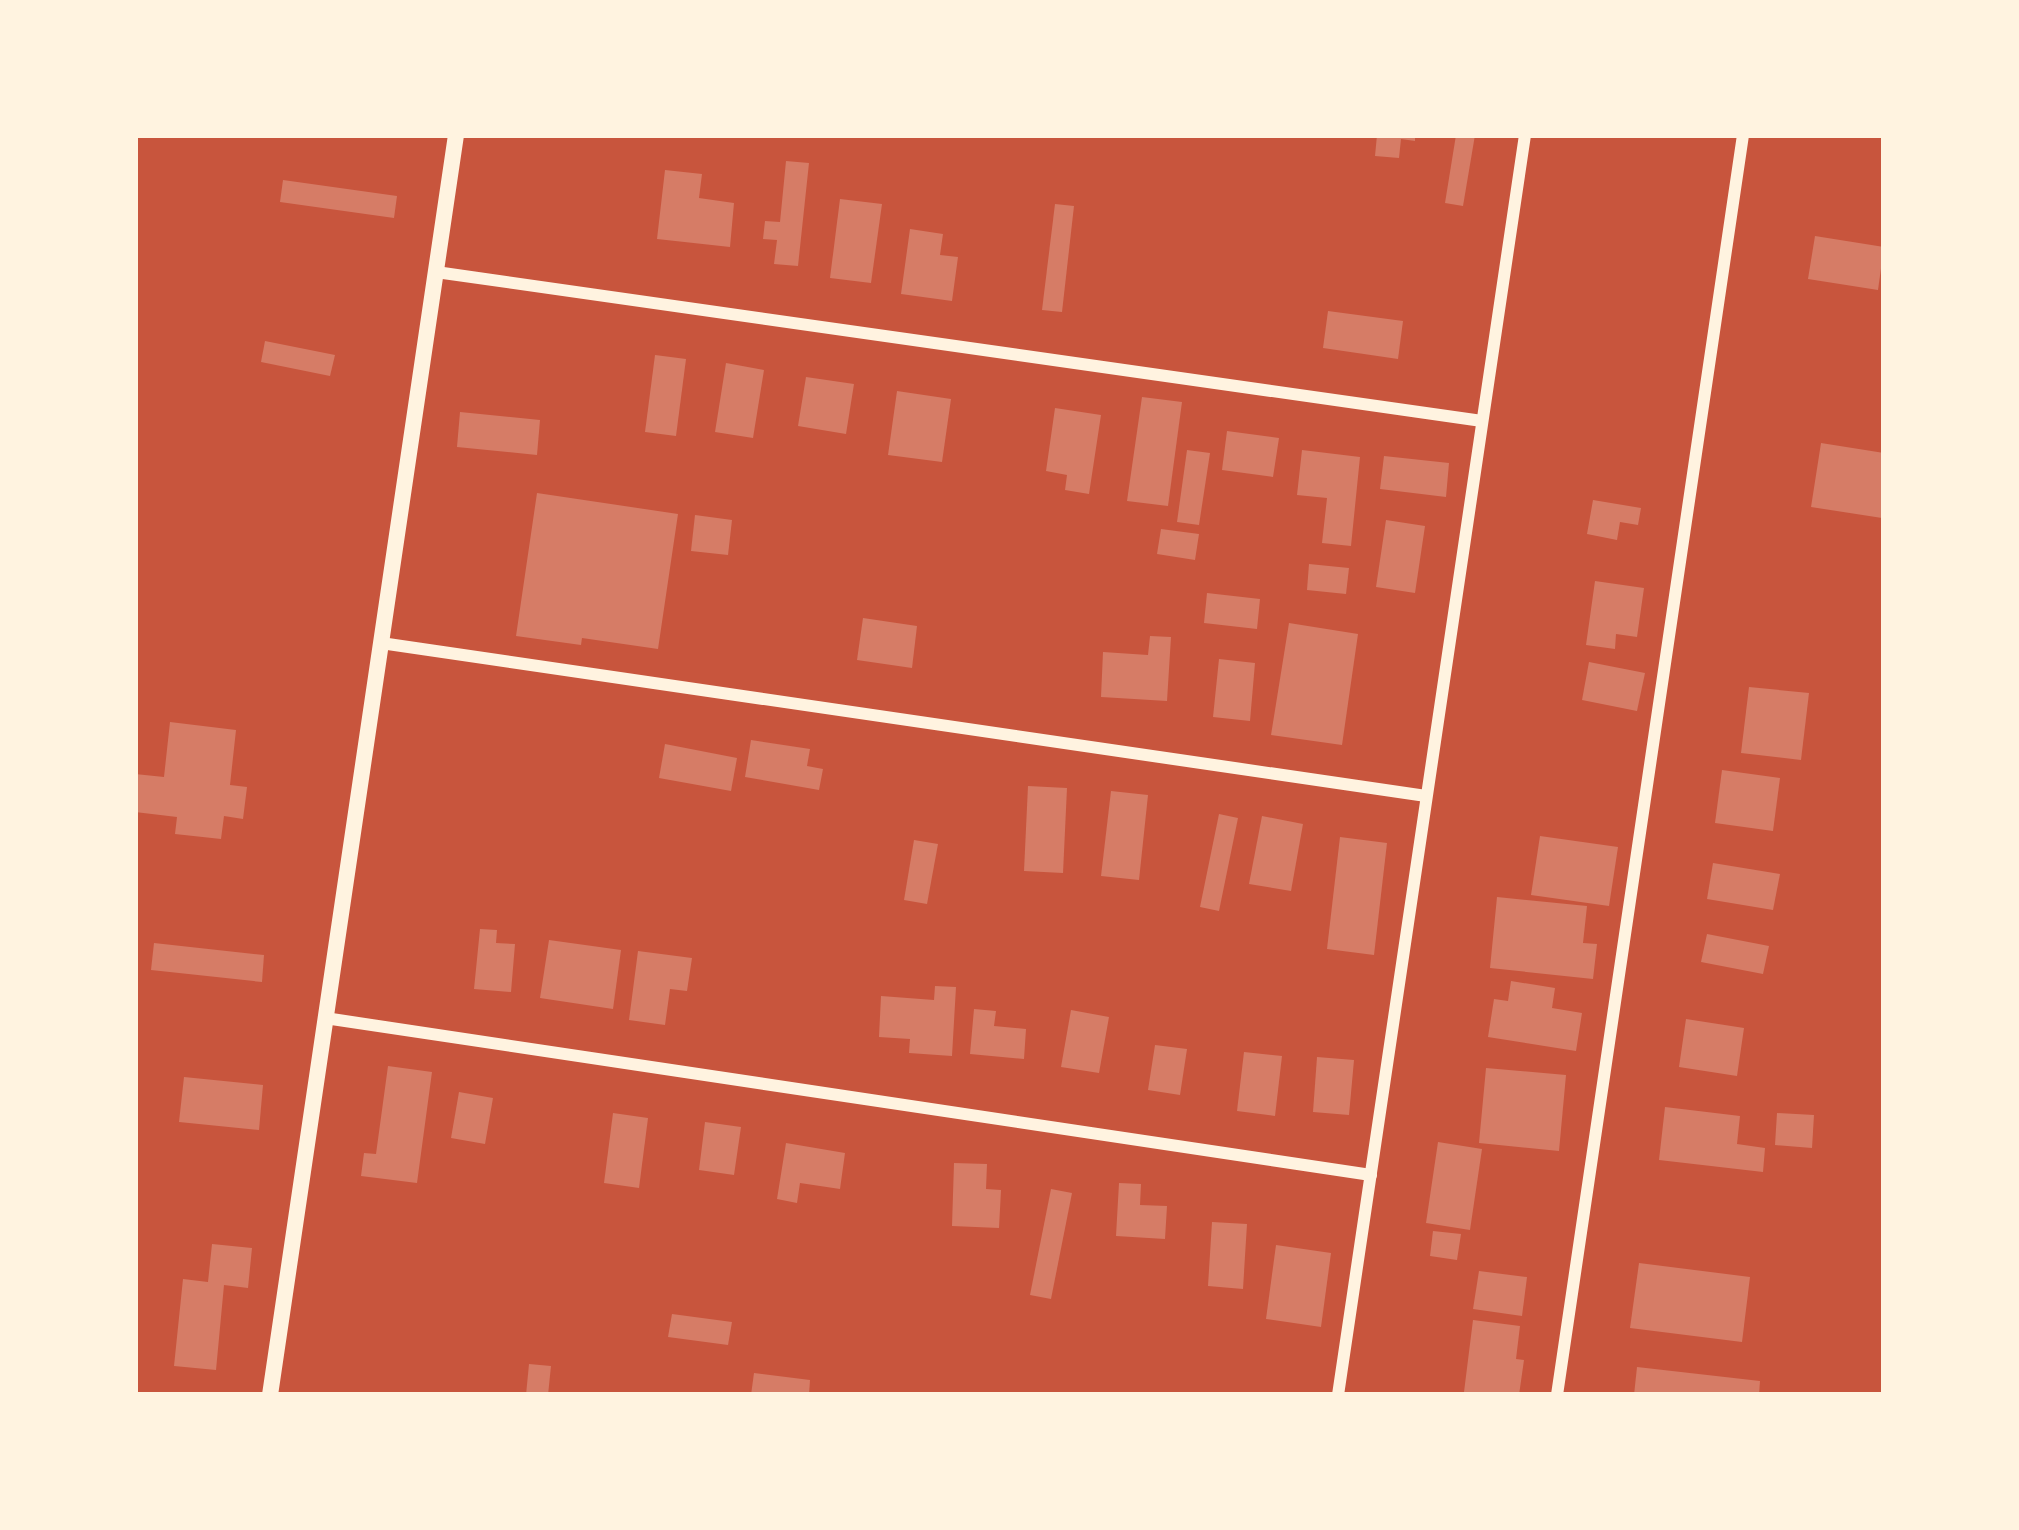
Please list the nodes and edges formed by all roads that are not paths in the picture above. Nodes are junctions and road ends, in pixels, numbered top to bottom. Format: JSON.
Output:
{"nodes":[{"id":1,"x":456,"y":135,"type":"edge"},
{"id":2,"x":1525,"y":135,"type":"edge"},
{"id":3,"x":1743,"y":135,"type":"edge"},
{"id":4,"x":436,"y":272,"type":"junction"},
{"id":5,"x":1482,"y":421,"type":"junction"},
{"id":6,"x":381,"y":643,"type":"junction"},
{"id":7,"x":1426,"y":796,"type":"junction"},
{"id":8,"x":325,"y":1018,"type":"junction"},
{"id":9,"x":1370,"y":1175,"type":"junction"},
{"id":10,"x":270,"y":1395,"type":"edge"},
{"id":11,"x":1338,"y":1395,"type":"edge"},
{"id":12,"x":1557,"y":1395,"type":"edge"}],
"edges":[{"from":1,"to":4,"type":"street"},
{"from":2,"to":5,"type":"street"},
{"from":3,"to":12,"type":"street"},
{"from":4,"to":5,"type":"street"},
{"from":4,"to":6,"type":"street"},
{"from":5,"to":7,"type":"street"},
{"from":6,"to":7,"type":"street"},
{"from":6,"to":8,"type":"street"},
{"from":7,"to":9,"type":"street"},
{"from":8,"to":9,"type":"street"},
{"from":8,"to":10,"type":"street"},
{"from":9,"to":11,"type":"street"}]}
